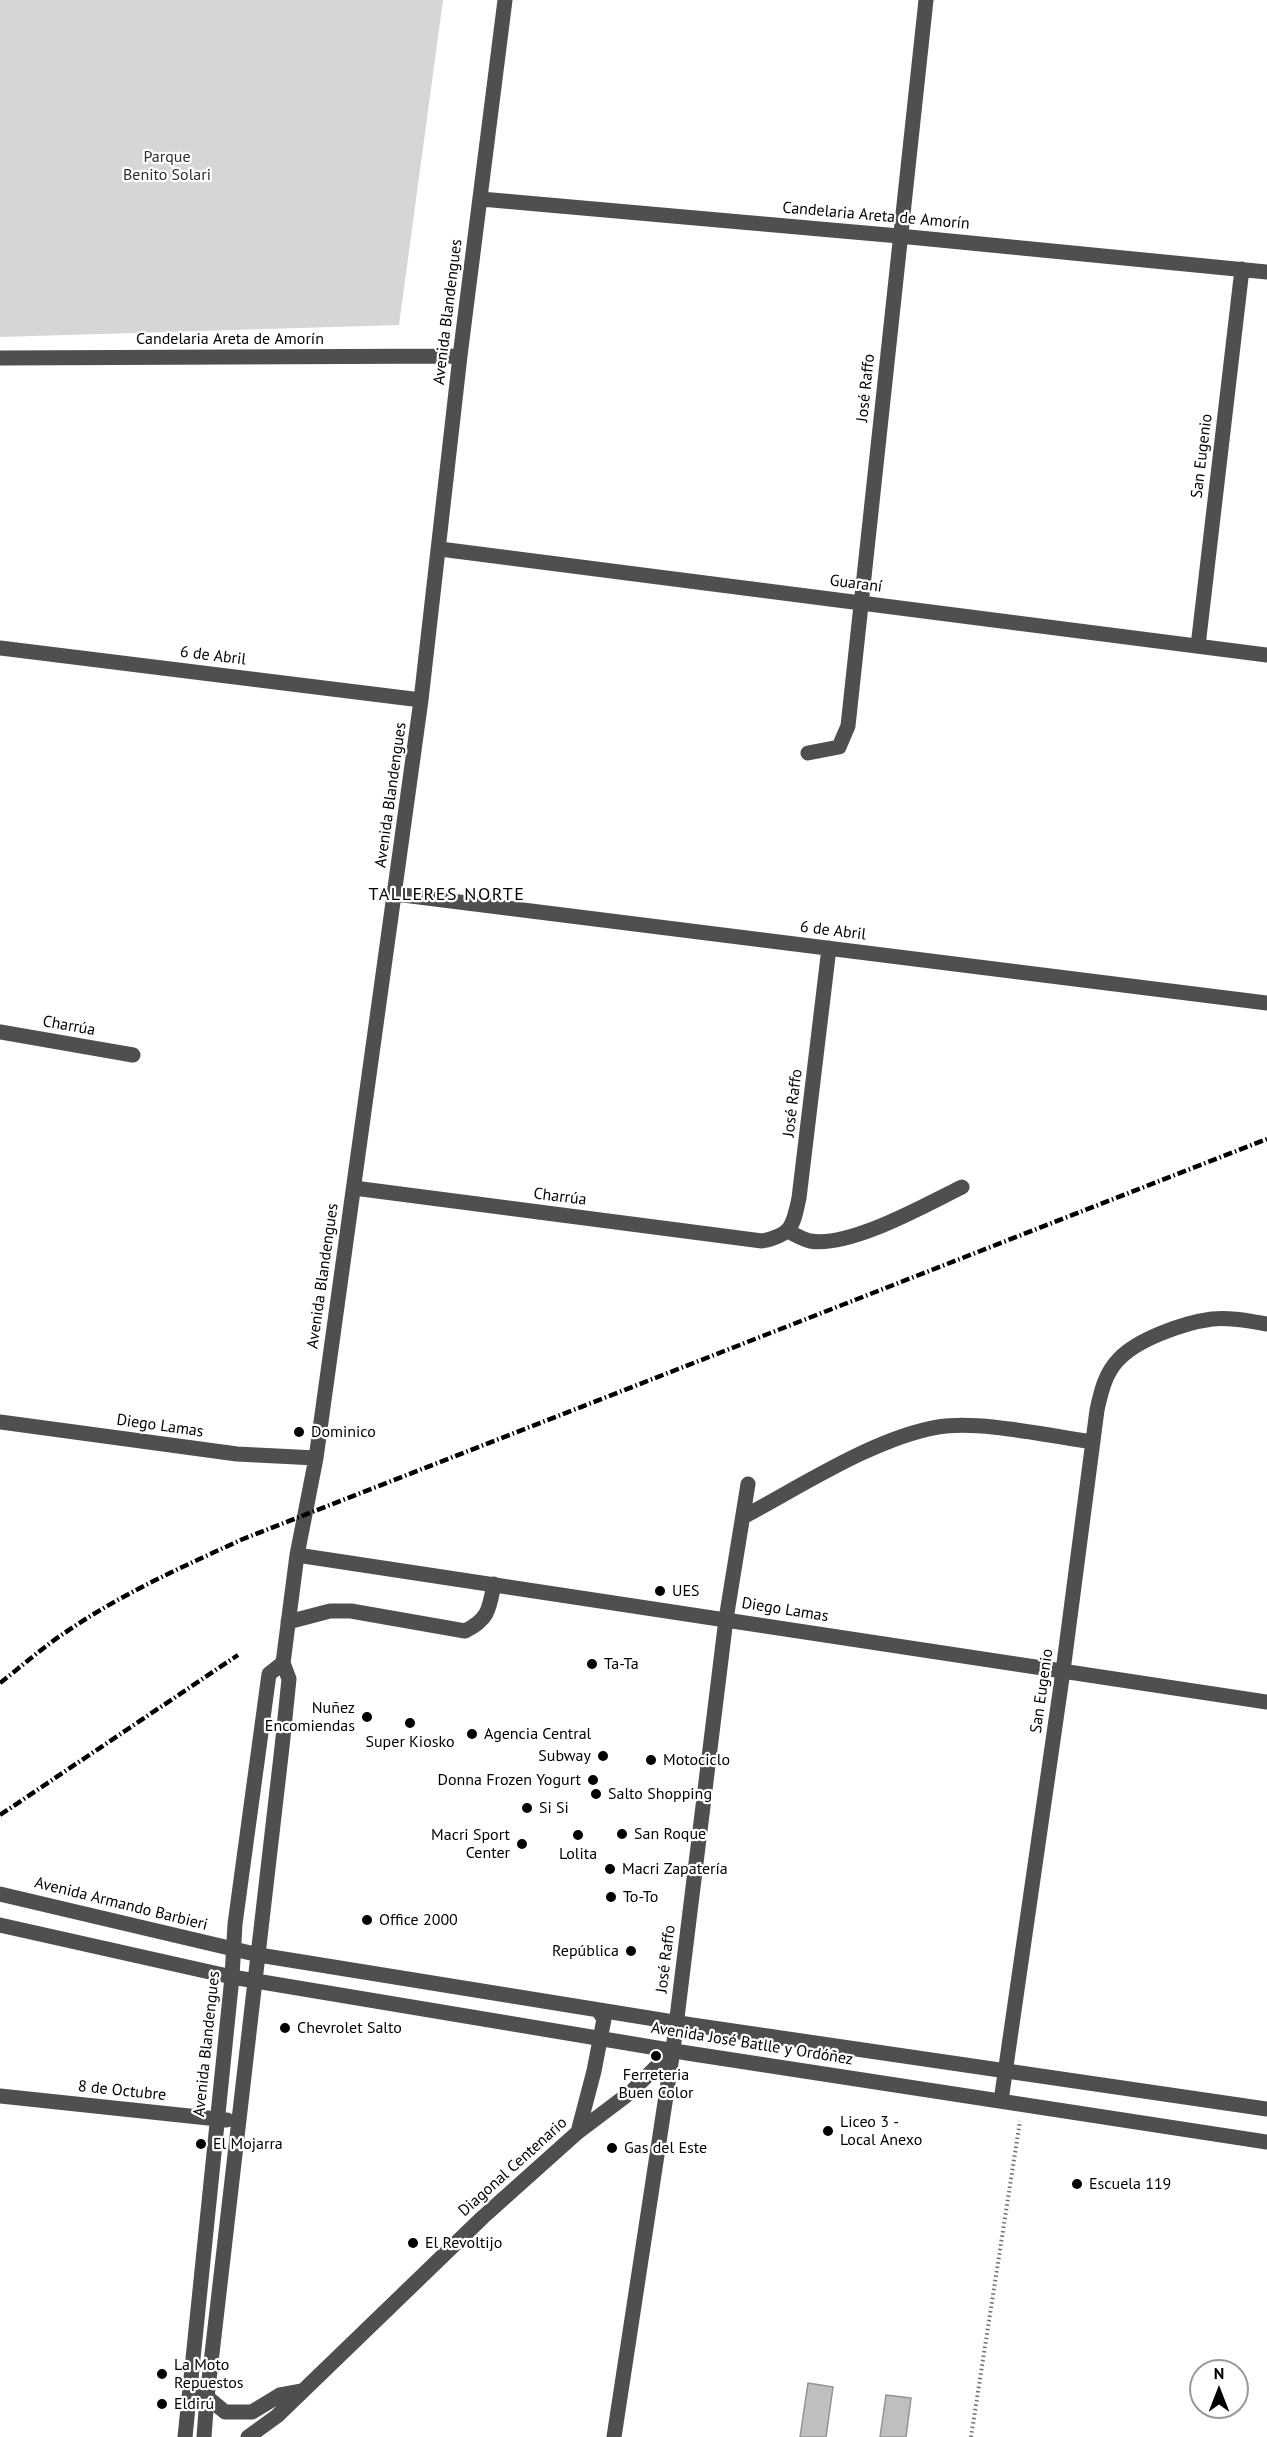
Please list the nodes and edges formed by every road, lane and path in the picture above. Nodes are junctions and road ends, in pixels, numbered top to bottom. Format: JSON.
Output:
{"nodes":[{"id":1,"x":505,"y":0,"type":"edge"},
{"id":2,"x":926,"y":0,"type":"edge"},
{"id":3,"x":481,"y":199,"type":"junction"},
{"id":4,"x":900,"y":236,"type":"junction"},
{"id":5,"x":1242,"y":269,"type":"junction"},
{"id":6,"x":1267,"y":272,"type":"edge"},
{"id":7,"x":460,"y":356,"type":"junction"},
{"id":8,"x":0,"y":358,"type":"edge"},
{"id":9,"x":440,"y":549,"type":"junction"},
{"id":10,"x":862,"y":603,"type":"junction"},
{"id":11,"x":1198,"y":646,"type":"junction"},
{"id":12,"x":0,"y":648,"type":"edge"},
{"id":13,"x":1267,"y":655,"type":"edge"},
{"id":14,"x":421,"y":700,"type":"junction"},
{"id":15,"x":808,"y":753,"type":"dead end"},
{"id":16,"x":395,"y":894,"type":"junction"},
{"id":17,"x":830,"y":948,"type":"junction"},
{"id":18,"x":1267,"y":1003,"type":"edge"},
{"id":19,"x":0,"y":1032,"type":"edge"},
{"id":20,"x":133,"y":1055,"type":"dead end"},
{"id":21,"x":962,"y":1187,"type":"dead end"},
{"id":22,"x":354,"y":1188,"type":"junction"},
{"id":23,"x":788,"y":1231,"type":"junction"},
{"id":24,"x":1267,"y":1324,"type":"edge"},
{"id":25,"x":0,"y":1422,"type":"edge"},
{"id":26,"x":1093,"y":1442,"type":"junction"},
{"id":27,"x":316,"y":1458,"type":"junction"},
{"id":28,"x":748,"y":1484,"type":"dead end"},
{"id":29,"x":742,"y":1517,"type":"junction"},
{"id":30,"x":297,"y":1555,"type":"junction"},
{"id":31,"x":494,"y":1584,"type":"junction"},
{"id":32,"x":726,"y":1619,"type":"junction"},
{"id":33,"x":288,"y":1622,"type":"junction"},
{"id":34,"x":283,"y":1663,"type":"junction"},
{"id":35,"x":1064,"y":1671,"type":"junction"},
{"id":36,"x":1267,"y":1702,"type":"edge"},
{"id":37,"x":0,"y":1894,"type":"edge"},
{"id":38,"x":0,"y":1925,"type":"edge"},
{"id":39,"x":234,"y":1950,"type":"junction"},
{"id":40,"x":259,"y":1955,"type":"junction"},
{"id":41,"x":232,"y":1977,"type":"junction"},
{"id":42,"x":255,"y":1981,"type":"junction"},
{"id":43,"x":598,"y":2010,"type":"junction"},
{"id":44,"x":677,"y":2022,"type":"junction"},
{"id":45,"x":601,"y":2038,"type":"junction"},
{"id":46,"x":673,"y":2050,"type":"junction"},
{"id":47,"x":1005,"y":2070,"type":"junction"},
{"id":48,"x":0,"y":2096,"type":"edge"},
{"id":49,"x":1001,"y":2101,"type":"junction"},
{"id":50,"x":1023,"y":2104,"type":"junction"},
{"id":51,"x":1267,"y":2109,"type":"edge"},
{"id":52,"x":218,"y":2119,"type":"junction"},
{"id":53,"x":239,"y":2121,"type":"junction"},
{"id":54,"x":578,"y":2132,"type":"junction"},
{"id":55,"x":1267,"y":2142,"type":"edge"},
{"id":56,"x":302,"y":2391,"type":"junction"},
{"id":57,"x":190,"y":2395,"type":"junction"},
{"id":58,"x":207,"y":2397,"type":"junction"},
{"id":59,"x":185,"y":2437,"type":"edge"},
{"id":60,"x":204,"y":2437,"type":"edge"},
{"id":61,"x":248,"y":2437,"type":"edge"},
{"id":62,"x":614,"y":2437,"type":"edge"},
{"id":63,"x":971,"y":2437,"type":"edge"}],
"edges":[{"from":1,"to":3,"type":"street","name":"Avenida Blandengues"},
{"from":2,"to":4,"type":"street","name":"José Raffo"},
{"from":3,"to":4,"type":"street","name":"Candelaria Areta de Amorín"},
{"from":3,"to":7,"type":"street","name":"Avenida Blandengues"},
{"from":4,"to":5,"type":"street","name":"Candelaria Areta de Amorín"},
{"from":4,"to":10,"type":"street","name":"José Raffo"},
{"from":5,"to":6,"type":"street","name":"Candelaria Areta de Amorín"},
{"from":5,"to":11,"type":"street","name":"San Eugenio"},
{"from":7,"to":8,"type":"street","name":"Candelaria Areta de Amorín"},
{"from":7,"to":9,"type":"street","name":"Avenida Blandengues"},
{"from":9,"to":10,"type":"street","name":"Guaraní"},
{"from":9,"to":14,"type":"street","name":"Avenida Blandengues"},
{"from":10,"to":11,"type":"street","name":"Guaraní"},
{"from":10,"to":15,"type":"street","name":"José Raffo"},
{"from":11,"to":13,"type":"street","name":"Guaraní"},
{"from":12,"to":14,"type":"street","name":"6 de Abril"},
{"from":14,"to":16,"type":"street","name":"Avenida Blandengues"},
{"from":16,"to":17,"type":"street","name":"6 de Abril"},
{"from":16,"to":22,"type":"street","name":"Avenida Blandengues"},
{"from":17,"to":18,"type":"street","name":"6 de Abril"},
{"from":17,"to":23,"type":"street","name":"José Raffo"},
{"from":19,"to":20,"type":"street","name":"Charrúa"},
{"from":21,"to":23,"type":"street"},
{"from":22,"to":23,"type":"street","name":"Charrúa"},
{"from":22,"to":27,"type":"street","name":"Avenida Blandengues"},
{"from":24,"to":26,"type":"street","name":"San Eugenio"},
{"from":25,"to":27,"type":"street","name":"Diego Lamas"},
{"from":26,"to":29,"type":"street"},
{"from":26,"to":35,"type":"street","name":"San Eugenio"},
{"from":27,"to":30,"type":"street","name":"Avenida Blandengues"},
{"from":28,"to":29,"type":"street","name":"José Raffo"},
{"from":29,"to":32,"type":"street","name":"José Raffo"},
{"from":30,"to":31,"type":"street","name":"Diego Lamas"},
{"from":30,"to":33,"type":"street","name":"Avenida Blandengues"},
{"from":31,"to":32,"type":"street","name":"Diego Lamas"},
{"from":31,"to":33,"type":"street"},
{"from":32,"to":35,"type":"street","name":"Diego Lamas"},
{"from":32,"to":44,"type":"street","name":"José Raffo"},
{"from":33,"to":34,"type":"street","name":"Avenida Blandengues"},
{"from":34,"to":39,"type":"street","name":"Avenida Blandengues"},
{"from":34,"to":40,"type":"street","name":"Avenida Blandengues"},
{"from":35,"to":36,"type":"street","name":"Diego Lamas"},
{"from":35,"to":47,"type":"street","name":"San Eugenio"},
{"from":37,"to":39,"type":"street","name":"Avenida Armando Barbieri"},
{"from":38,"to":41,"type":"street"},
{"from":39,"to":40,"type":"street","name":"Avenida José Batlle y Ordóñez"},
{"from":39,"to":41,"type":"street","name":"Avenida Blandengues"},
{"from":40,"to":42,"type":"street","name":"Avenida Blandengues"},
{"from":40,"to":43,"type":"street","name":"Avenida José Batlle y Ordóñez"},
{"from":41,"to":42,"type":"street","name":"Avenida José Batlle y Ordóñez"},
{"from":41,"to":52,"type":"street","name":"Avenida Blandengues"},
{"from":42,"to":45,"type":"street","name":"Avenida José Batlle y Ordóñez"},
{"from":42,"to":53,"type":"street","name":"Avenida Blandengues"},
{"from":43,"to":44,"type":"street","name":"Avenida José Batlle y Ordóñez"},
{"from":43,"to":45,"type":"street"},
{"from":44,"to":46,"type":"street","name":"José Raffo"},
{"from":44,"to":47,"type":"street","name":"Avenida José Batlle y Ordóñez"},
{"from":45,"to":46,"type":"street","name":"Avenida José Batlle y Ordóñez"},
{"from":45,"to":54,"type":"street"},
{"from":46,"to":49,"type":"street","name":"Avenida José Batlle y Ordóñez"},
{"from":46,"to":54,"type":"street","name":"Diagonal Centenario"},
{"from":46,"to":62,"type":"street","name":"José Raffo"},
{"from":47,"to":49,"type":"street","name":"San Eugenio"},
{"from":47,"to":51,"type":"street","name":"Avenida José Batlle y Ordóñez"},
{"from":48,"to":52,"type":"street","name":"8 de Octubre"},
{"from":49,"to":50,"type":"street","name":"Avenida José Batlle y Ordóñez"},
{"from":50,"to":55,"type":"street","name":"Avenida José Batlle y Ordóñez"},
{"from":50,"to":63,"type":"path"},
{"from":52,"to":53,"type":"street","name":"8 de Octubre"},
{"from":52,"to":57,"type":"street","name":"Avenida Blandengues"},
{"from":53,"to":58,"type":"street","name":"Avenida Blandengues"},
{"from":54,"to":56,"type":"street","name":"Diagonal Centenario"},
{"from":56,"to":58,"type":"street"},
{"from":56,"to":61,"type":"street","name":"Diagonal Centenario"},
{"from":57,"to":58,"type":"street"},
{"from":57,"to":59,"type":"street","name":"Avenida Blandengues"},
{"from":58,"to":60,"type":"street","name":"Avenida Blandengues"}]}
